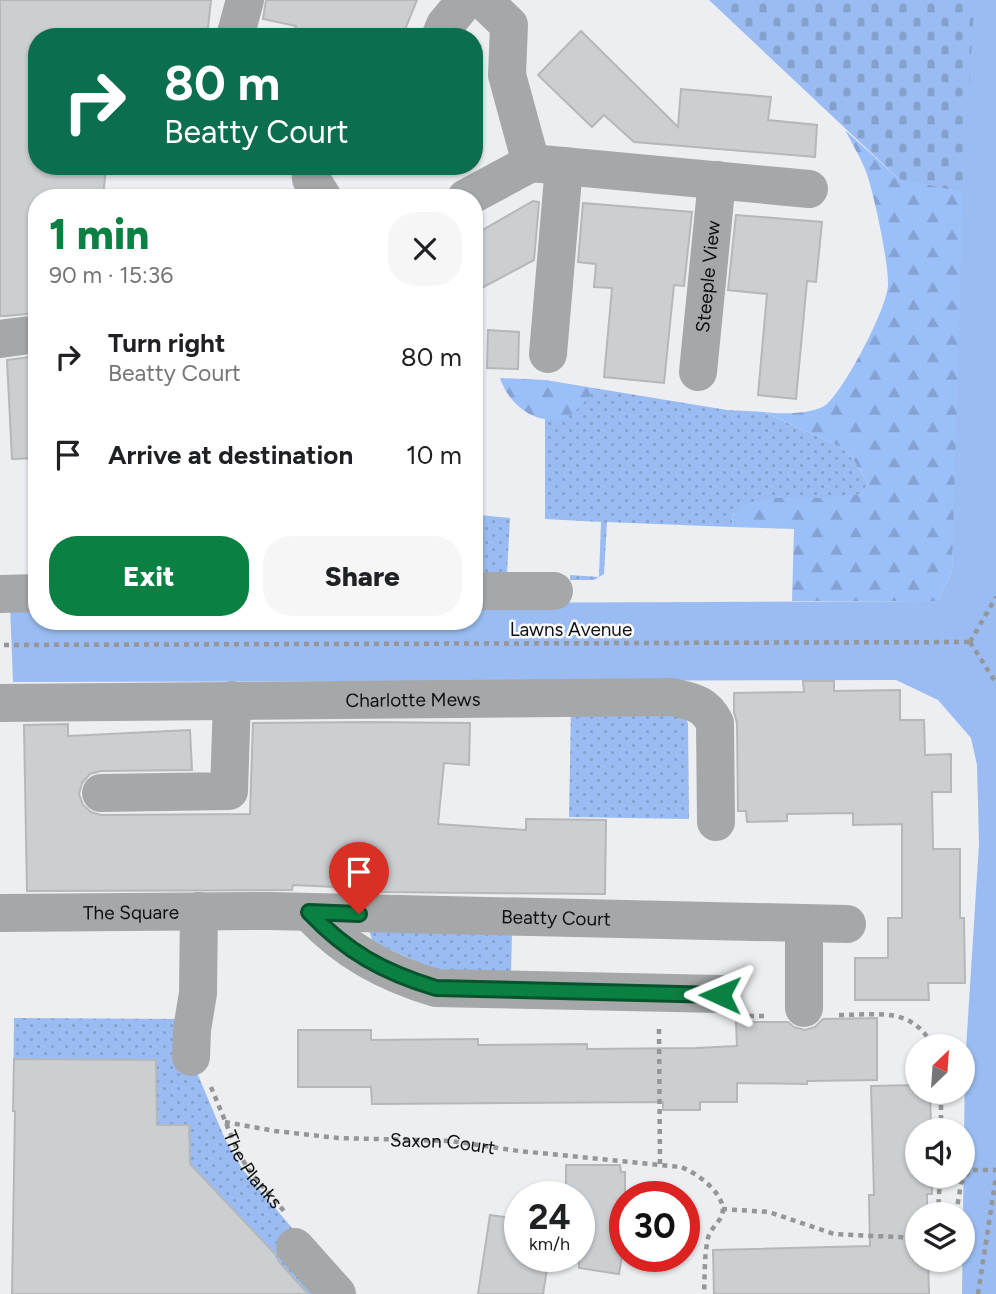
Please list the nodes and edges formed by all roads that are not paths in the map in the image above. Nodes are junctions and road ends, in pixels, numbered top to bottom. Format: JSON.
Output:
{"nodes":[{"id":1,"x":245,"y":0,"type":"edge"},
{"id":2,"x":466,"y":0,"type":"edge"},
{"id":3,"x":483,"y":0,"type":"edge"},
{"id":4,"x":237,"y":28,"type":"edge"},
{"id":5,"x":444,"y":28,"type":"edge"},
{"id":6,"x":548,"y":165,"type":"junction"},
{"id":7,"x":717,"y":180,"type":"junction"},
{"id":8,"x":809,"y":189,"type":"dead end"},
{"id":9,"x":483,"y":191,"type":"edge"},
{"id":10,"x":28,"y":335,"type":"edge"},
{"id":11,"x":0,"y":338,"type":"edge"},
{"id":12,"x":548,"y":354,"type":"dead end"},
{"id":13,"x":698,"y":372,"type":"dead end"},
{"id":14,"x":554,"y":591,"type":"dead end"},
{"id":15,"x":483,"y":592,"type":"edge"},
{"id":16,"x":28,"y":593,"type":"edge"},
{"id":17,"x":0,"y":594,"type":"edge"},
{"id":18,"x":232,"y":700,"type":"junction"},
{"id":19,"x":0,"y":703,"type":"edge"},
{"id":20,"x":101,"y":793,"type":"dead end"},
{"id":21,"x":716,"y":822,"type":"dead end"},
{"id":22,"x":199,"y":911,"type":"junction"},
{"id":23,"x":309,"y":912,"type":"junction"},
{"id":24,"x":0,"y":913,"type":"edge"},
{"id":25,"x":804,"y":924,"type":"junction"},
{"id":26,"x":847,"y":924,"type":"dead end"},
{"id":27,"x":720,"y":995,"type":"dead end"},
{"id":28,"x":804,"y":1008,"type":"road end"},
{"id":29,"x":200,"y":1070,"type":"road end"},
{"id":30,"x":295,"y":1247,"type":"road end"},
{"id":31,"x":337,"y":1294,"type":"edge"}],
"edges":[{"from":1,"to":4,"type":"street"},
{"from":2,"to":5,"type":"street"},
{"from":3,"to":6,"type":"street"},
{"from":6,"to":7,"type":"street"},
{"from":6,"to":9,"type":"street"},
{"from":6,"to":12,"type":"street"},
{"from":7,"to":8,"type":"street"},
{"from":7,"to":13,"type":"street","name":"Steeple View"},
{"from":10,"to":11,"type":"street"},
{"from":14,"to":15,"type":"street"},
{"from":16,"to":17,"type":"street"},
{"from":18,"to":19,"type":"street","name":"Charlotte Mews"},
{"from":18,"to":20,"type":"street"},
{"from":18,"to":21,"type":"street","name":"Charlotte Mews"},
{"from":22,"to":23,"type":"street","name":"Beatty Court"},
{"from":22,"to":24,"type":"street","name":"The Square"},
{"from":22,"to":29,"type":"street","name":"The Square"},
{"from":23,"to":25,"type":"street","name":"Beatty Court"},
{"from":23,"to":27,"type":"street"},
{"from":25,"to":26,"type":"street","name":"Beatty Court"},
{"from":25,"to":28,"type":"street"},
{"from":30,"to":31,"type":"street"}]}
